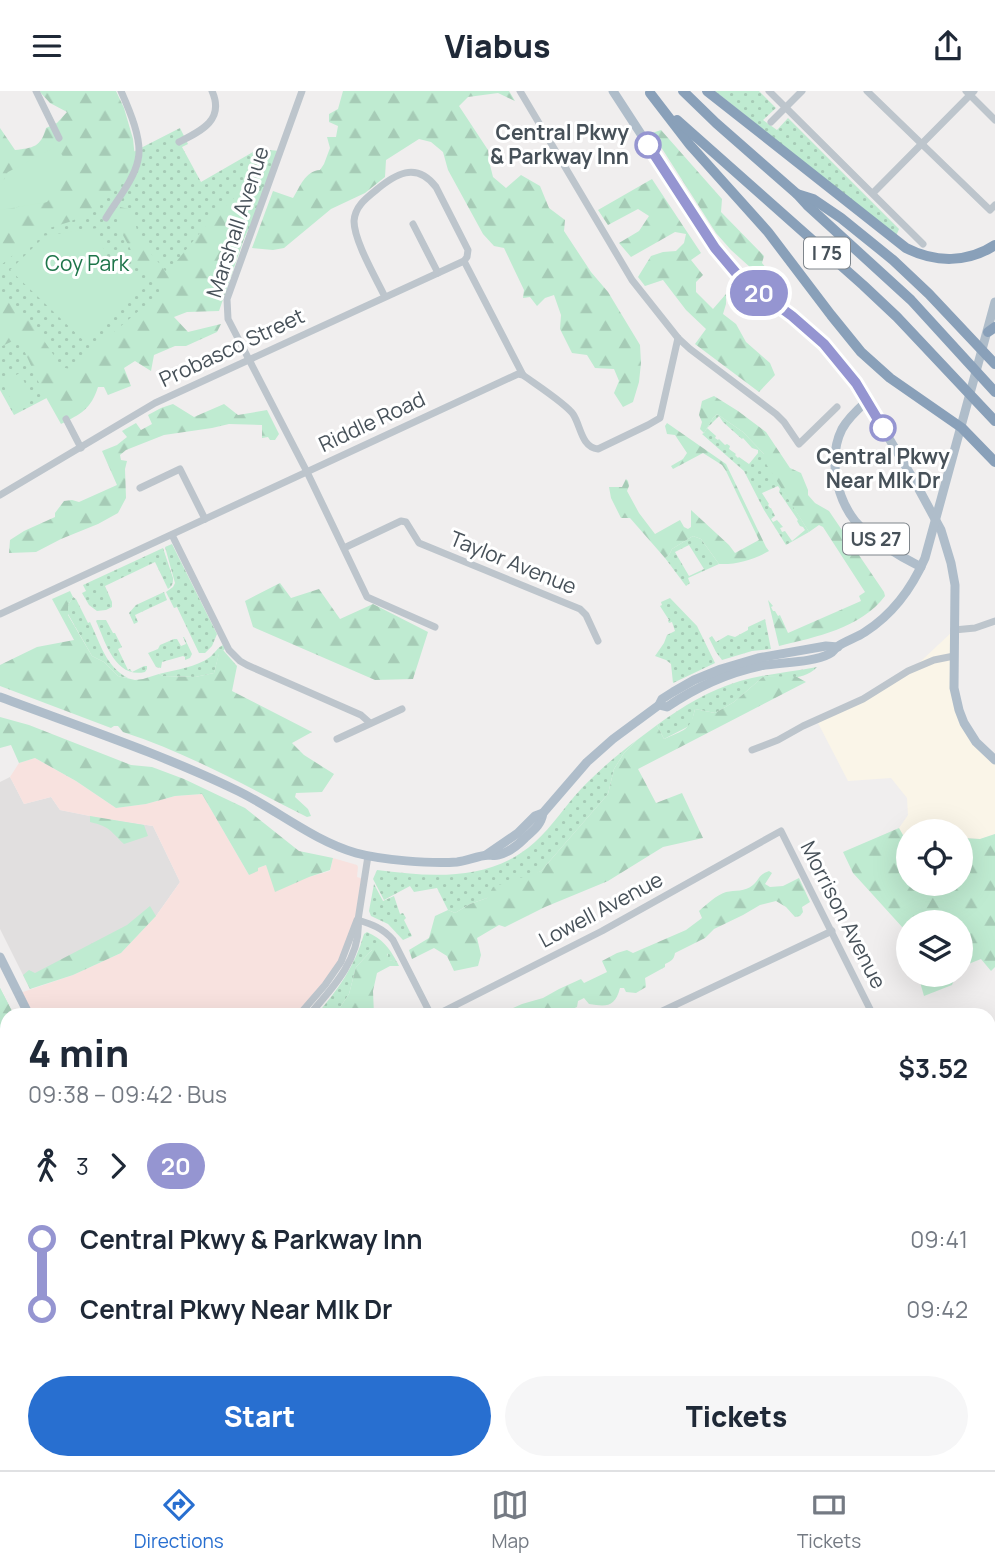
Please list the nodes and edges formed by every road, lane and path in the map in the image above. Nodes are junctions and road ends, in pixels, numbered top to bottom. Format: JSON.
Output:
{"nodes":[{"id":1,"x":36,"y":91,"type":"edge"},
{"id":2,"x":121,"y":91,"type":"edge"},
{"id":3,"x":302,"y":91,"type":"edge"},
{"id":4,"x":520,"y":91,"type":"edge"},
{"id":5,"x":613,"y":91,"type":"edge"},
{"id":6,"x":683,"y":91,"type":"edge"},
{"id":7,"x":707,"y":91,"type":"edge"},
{"id":8,"x":769,"y":91,"type":"edge"},
{"id":9,"x":802,"y":91,"type":"edge"},
{"id":10,"x":867,"y":91,"type":"edge"},
{"id":11,"x":216,"y":92,"type":"edge"},
{"id":12,"x":649,"y":92,"type":"edge"},
{"id":13,"x":970,"y":92,"type":"edge"},
{"id":14,"x":786,"y":108,"type":"junction"},
{"id":15,"x":995,"y":120,"type":"edge"},
{"id":16,"x":771,"y":122,"type":"dead end"},
{"id":17,"x":59,"y":138,"type":"dead end"},
{"id":18,"x":178,"y":142,"type":"dead end"},
{"id":19,"x":922,"y":144,"type":"junction"},
{"id":20,"x":873,"y":193,"type":"junction"},
{"id":21,"x":797,"y":194,"type":"junction"},
{"id":22,"x":995,"y":205,"type":"edge"},
{"id":23,"x":106,"y":218,"type":"dead end"},
{"id":24,"x":412,"y":224,"type":"dead end"},
{"id":25,"x":923,"y":244,"type":"dead end"},
{"id":26,"x":995,"y":245,"type":"edge"},
{"id":27,"x":464,"y":261,"type":"junction"},
{"id":28,"x":438,"y":273,"type":"junction"},
{"id":29,"x":385,"y":297,"type":"junction"},
{"id":30,"x":995,"y":302,"type":"edge"},
{"id":31,"x":991,"y":329,"type":"edge"},
{"id":32,"x":678,"y":338,"type":"junction"},
{"id":33,"x":248,"y":360,"type":"junction"},
{"id":34,"x":995,"y":364,"type":"edge"},
{"id":35,"x":523,"y":375,"type":"junction"},
{"id":36,"x":995,"y":392,"type":"edge"},
{"id":37,"x":867,"y":401,"type":"junction"},
{"id":38,"x":837,"y":407,"type":"dead end"},
{"id":39,"x":66,"y":419,"type":"dead end"},
{"id":40,"x":995,"y":421,"type":"edge"},
{"id":41,"x":961,"y":428,"type":"junction"},
{"id":42,"x":81,"y":448,"type":"junction"},
{"id":43,"x":995,"y":462,"type":"edge"},
{"id":44,"x":307,"y":472,"type":"junction"},
{"id":45,"x":0,"y":483,"type":"edge"},
{"id":46,"x":140,"y":488,"type":"dead end"},
{"id":47,"x":2,"y":494,"type":"edge"},
{"id":48,"x":205,"y":519,"type":"junction"},
{"id":49,"x":172,"y":535,"type":"junction"},
{"id":50,"x":344,"y":548,"type":"junction"},
{"id":51,"x":920,"y":568,"type":"junction"},
{"id":52,"x":0,"y":614,"type":"edge"},
{"id":53,"x":995,"y":621,"type":"edge"},
{"id":54,"x":435,"y":627,"type":"dead end"},
{"id":55,"x":954,"y":630,"type":"junction"},
{"id":56,"x":598,"y":641,"type":"dead end"},
{"id":57,"x":954,"y":656,"type":"junction"},
{"id":58,"x":0,"y":697,"type":"edge"},
{"id":59,"x":402,"y":709,"type":"dead end"},
{"id":60,"x":370,"y":723,"type":"junction"},
{"id":61,"x":337,"y":739,"type":"dead end"},
{"id":62,"x":752,"y":750,"type":"dead end"},
{"id":63,"x":995,"y":760,"type":"edge"},
{"id":64,"x":781,"y":831,"type":"joint"},
{"id":65,"x":368,"y":856,"type":"junction"},
{"id":66,"x":358,"y":920,"type":"junction"},
{"id":67,"x":832,"y":931,"type":"junction"},
{"id":68,"x":0,"y":957,"type":"edge"},
{"id":69,"x":26,"y":1008,"type":"edge"},
{"id":70,"x":305,"y":1008,"type":"edge"},
{"id":71,"x":315,"y":1008,"type":"edge"},
{"id":72,"x":430,"y":1008,"type":"edge"},
{"id":73,"x":448,"y":1008,"type":"edge"},
{"id":74,"x":669,"y":1008,"type":"edge"},
{"id":75,"x":870,"y":1008,"type":"edge"}],
"edges":[{"from":1,"to":17,"type":"street"},
{"from":2,"to":23,"type":"street"},
{"from":3,"to":33,"type":"street","name":"Marshall Avenue"},
{"from":4,"to":32,"type":"street"},
{"from":5,"to":37,"type":"main road"},
{"from":6,"to":21,"type":"highway","number":"I 75"},
{"from":7,"to":26,"type":"highway"},
{"from":8,"to":14,"type":"street"},
{"from":9,"to":14,"type":"street"},
{"from":10,"to":19,"type":"street"},
{"from":11,"to":18,"type":"street"},
{"from":12,"to":40,"type":"highway","number":"I 75"},
{"from":12,"to":41,"type":"highway"},
{"from":13,"to":15,"type":"street"},
{"from":13,"to":19,"type":"street"},
{"from":14,"to":16,"type":"street"},
{"from":14,"to":20,"type":"street"},
{"from":19,"to":20,"type":"street"},
{"from":19,"to":22,"type":"street"},
{"from":20,"to":25,"type":"street"},
{"from":21,"to":34,"type":"highway"},
{"from":21,"to":36,"type":"highway","number":"I 75"},
{"from":24,"to":28,"type":"street"},
{"from":27,"to":28,"type":"street","name":"Probasco Street"},
{"from":27,"to":29,"type":"street"},
{"from":27,"to":35,"type":"street"},
{"from":28,"to":29,"type":"street","name":"Probasco Street"},
{"from":29,"to":33,"type":"street","name":"Probasco Street"},
{"from":30,"to":31,"type":"main road","number":"US 27"},
{"from":31,"to":41,"type":"main road","number":"US 27"},
{"from":32,"to":35,"type":"street"},
{"from":32,"to":38,"type":"street"},
{"from":33,"to":42,"type":"street","name":"Probasco Street"},
{"from":33,"to":44,"type":"street","name":"Marshall Avenue"},
{"from":35,"to":44,"type":"street","name":"Riddle Road"},
{"from":37,"to":51,"type":"main road","number":"US 27"},
{"from":37,"to":55,"type":"main road"},
{"from":39,"to":42,"type":"street"},
{"from":41,"to":43,"type":"highway"},
{"from":41,"to":51,"type":"main road","number":"US 27"},
{"from":42,"to":47,"type":"street","name":"Probasco Street"},
{"from":44,"to":48,"type":"street","name":"Riddle Road"},
{"from":44,"to":50,"type":"street","name":"Marshall Avenue"},
{"from":45,"to":47,"type":"street"},
{"from":46,"to":48,"type":"street"},
{"from":48,"to":49,"type":"street","name":"Riddle Road"},
{"from":49,"to":52,"type":"street","name":"Riddle Road"},
{"from":49,"to":60,"type":"street"},
{"from":50,"to":54,"type":"street","name":"Marshall Avenue"},
{"from":50,"to":56,"type":"street","name":"Taylor Avenue"},
{"from":51,"to":65,"type":"main road"},
{"from":53,"to":55,"type":"street"},
{"from":55,"to":57,"type":"main road"},
{"from":57,"to":62,"type":"street"},
{"from":57,"to":63,"type":"main road"},
{"from":58,"to":65,"type":"main road"},
{"from":59,"to":60,"type":"street"},
{"from":60,"to":61,"type":"street"},
{"from":64,"to":67,"type":"street","name":"Morrison Avenue"},
{"from":64,"to":73,"type":"street","name":"Lowell Avenue"},
{"from":65,"to":66,"type":"street"},
{"from":66,"to":70,"type":"street"},
{"from":66,"to":71,"type":"street"},
{"from":66,"to":72,"type":"street"},
{"from":67,"to":74,"type":"street"},
{"from":67,"to":75,"type":"street","name":"Morrison Avenue"},
{"from":68,"to":69,"type":"main road"}]}
